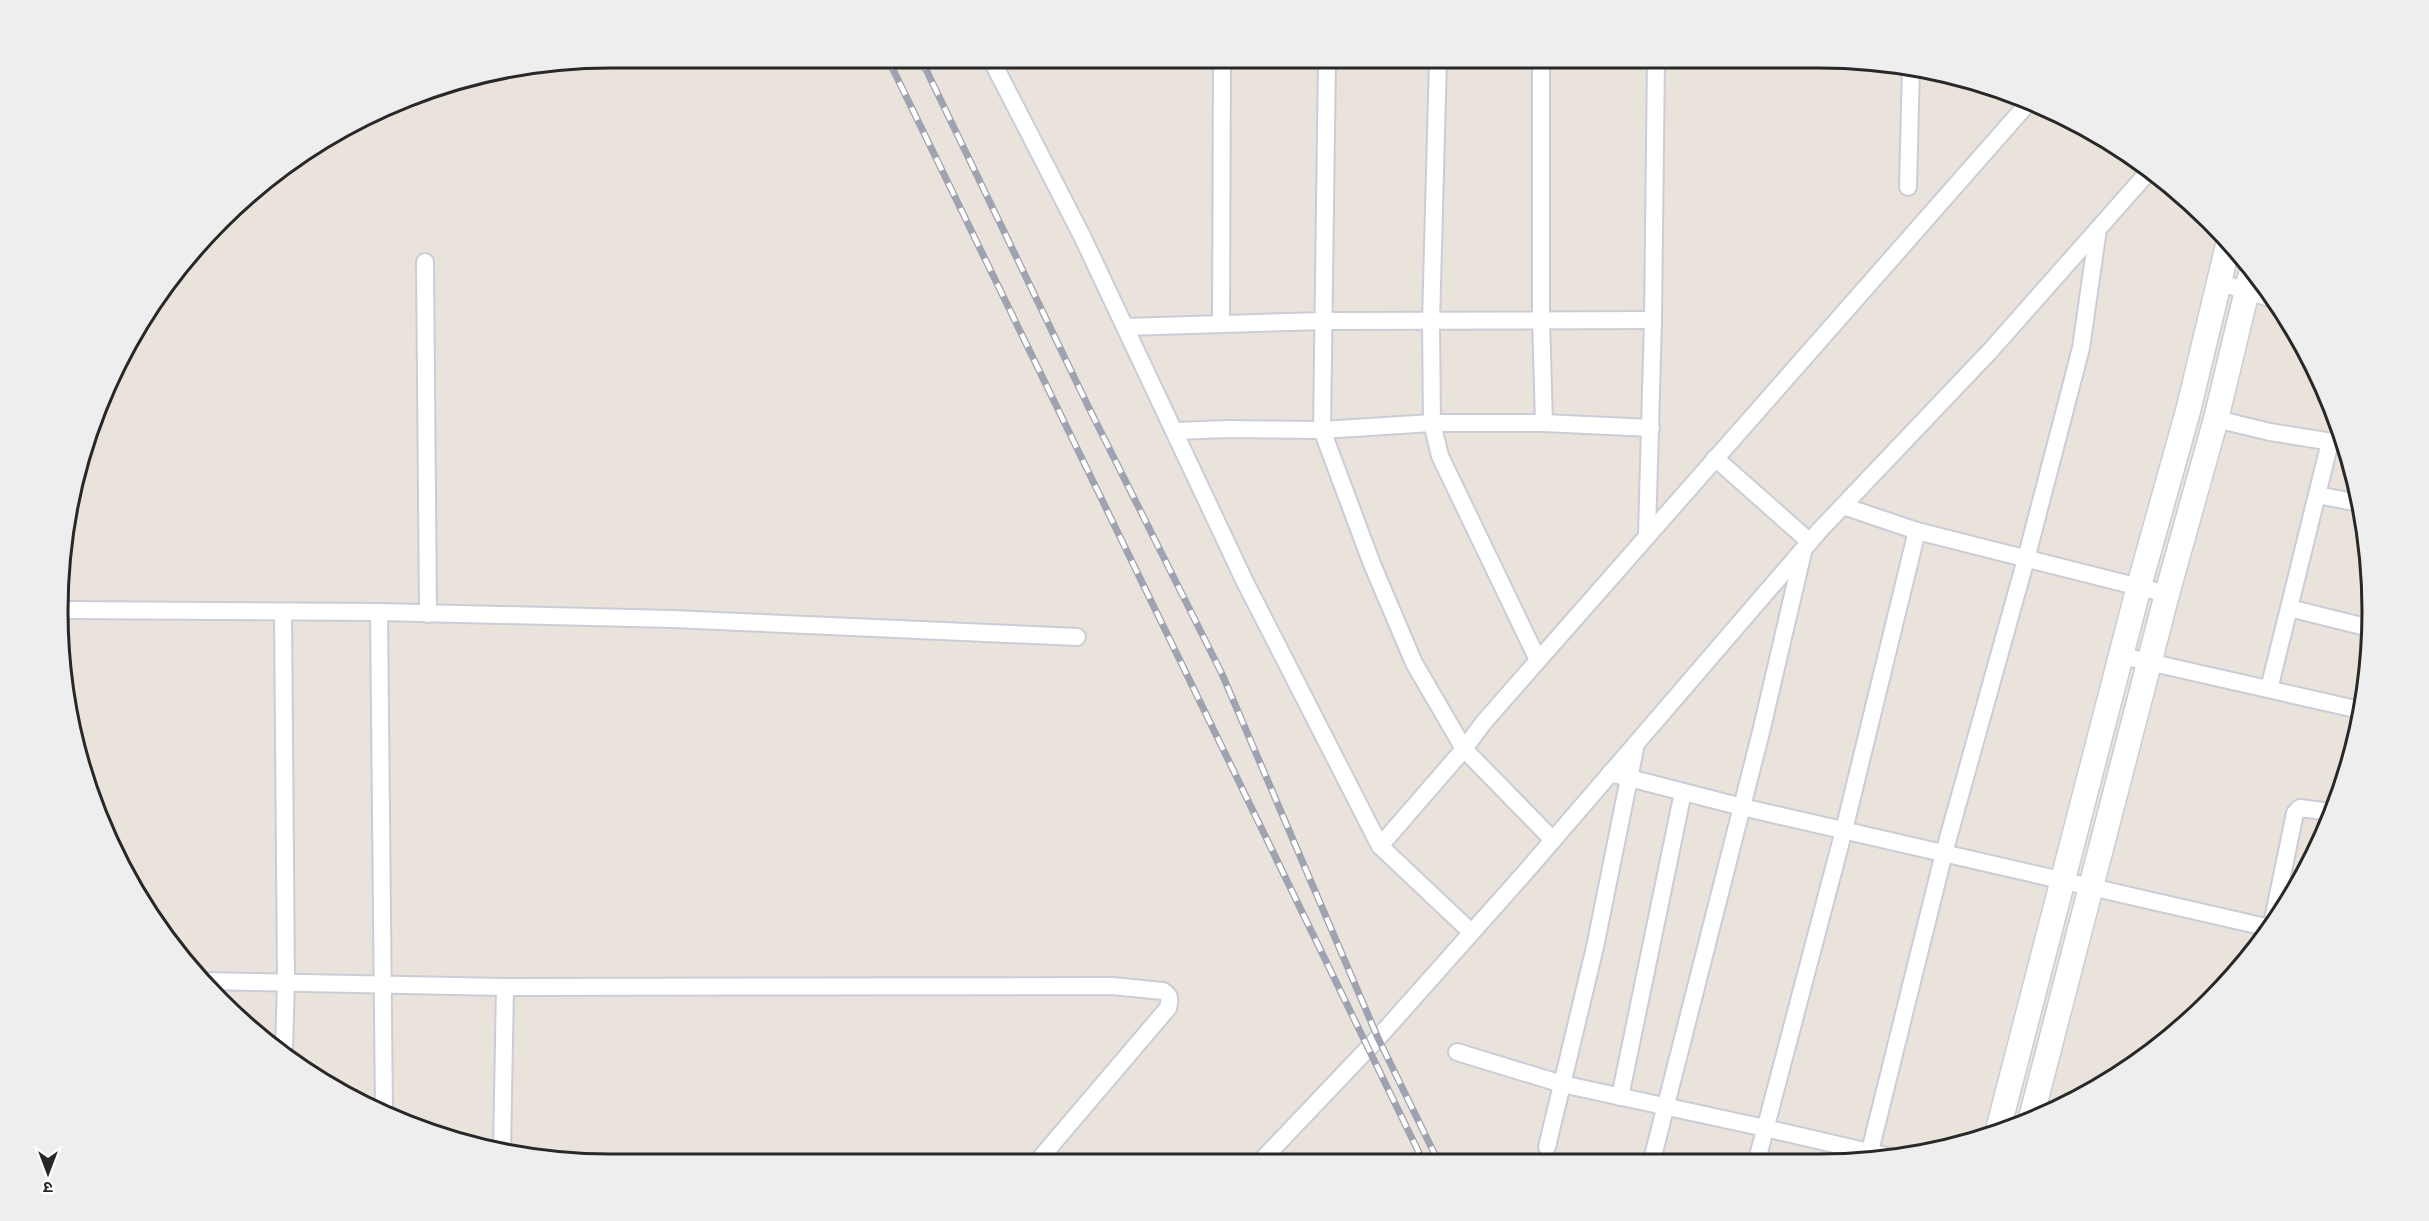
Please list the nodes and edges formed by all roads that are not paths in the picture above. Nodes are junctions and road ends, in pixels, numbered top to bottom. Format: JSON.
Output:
{"nodes":[{"id":1,"x":996,"y":68,"type":"edge"},
{"id":2,"x":1222,"y":68,"type":"edge"},
{"id":3,"x":1327,"y":68,"type":"edge"},
{"id":4,"x":1438,"y":68,"type":"edge"},
{"id":5,"x":1541,"y":68,"type":"edge"},
{"id":6,"x":1656,"y":68,"type":"edge"},
{"id":7,"x":1911,"y":76,"type":"edge"},
{"id":8,"x":2024,"y":108,"type":"edge"},
{"id":9,"x":2144,"y":177,"type":"edge"},
{"id":10,"x":1908,"y":187,"type":"dead end"},
{"id":11,"x":2098,"y":228,"type":"junction"},
{"id":12,"x":2227,"y":252,"type":"edge"},
{"id":13,"x":425,"y":262,"type":"dead end"},
{"id":14,"x":2250,"y":281,"type":"edge"},
{"id":15,"x":2221,"y":283,"type":"junction"},
{"id":16,"x":1540,"y":319,"type":"junction"},
{"id":17,"x":1653,"y":320,"type":"junction"},
{"id":18,"x":1323,"y":321,"type":"junction"},
{"id":19,"x":1431,"y":322,"type":"junction"},
{"id":20,"x":1221,"y":324,"type":"junction"},
{"id":21,"x":1126,"y":327,"type":"junction"},
{"id":22,"x":2216,"y":419,"type":"junction"},
{"id":23,"x":1432,"y":423,"type":"junction"},
{"id":24,"x":1544,"y":423,"type":"junction"},
{"id":25,"x":1651,"y":428,"type":"junction"},
{"id":26,"x":1322,"y":430,"type":"junction"},
{"id":27,"x":1176,"y":431,"type":"junction"},
{"id":28,"x":2335,"y":443,"type":"edge"},
{"id":29,"x":2336,"y":447,"type":"edge"},
{"id":30,"x":1715,"y":458,"type":"junction"},
{"id":31,"x":2317,"y":495,"type":"junction"},
{"id":32,"x":2350,"y":500,"type":"edge"},
{"id":33,"x":1843,"y":506,"type":"junction"},
{"id":34,"x":1917,"y":531,"type":"junction"},
{"id":35,"x":1647,"y":534,"type":"junction"},
{"id":36,"x":1807,"y":545,"type":"junction"},
{"id":37,"x":2026,"y":559,"type":"junction"},
{"id":38,"x":2139,"y":586,"type":"junction"},
{"id":39,"x":2167,"y":594,"type":"junction"},
{"id":40,"x":2289,"y":608,"type":"junction"},
{"id":41,"x":68,"y":610,"type":"edge"},
{"id":42,"x":379,"y":612,"type":"junction"},
{"id":43,"x":283,"y":613,"type":"junction"},
{"id":44,"x":428,"y":614,"type":"junction"},
{"id":45,"x":2361,"y":626,"type":"edge"},
{"id":46,"x":1077,"y":637,"type":"dead end"},
{"id":47,"x":2122,"y":656,"type":"junction"},
{"id":48,"x":1538,"y":660,"type":"junction"},
{"id":49,"x":2150,"y":663,"type":"junction"},
{"id":50,"x":2269,"y":689,"type":"junction"},
{"id":51,"x":2352,"y":708,"type":"edge"},
{"id":52,"x":1636,"y":744,"type":"junction"},
{"id":53,"x":1464,"y":749,"type":"junction"},
{"id":54,"x":1610,"y":773,"type":"junction"},
{"id":55,"x":1631,"y":779,"type":"junction"},
{"id":56,"x":1683,"y":792,"type":"junction"},
{"id":57,"x":1742,"y":807,"type":"junction"},
{"id":58,"x":2323,"y":811,"type":"edge"},
{"id":59,"x":1844,"y":830,"type":"junction"},
{"id":60,"x":1553,"y":840,"type":"junction"},
{"id":61,"x":1380,"y":846,"type":"junction"},
{"id":62,"x":1944,"y":853,"type":"junction"},
{"id":63,"x":2064,"y":880,"type":"junction"},
{"id":64,"x":2092,"y":886,"type":"junction"},
{"id":65,"x":2277,"y":901,"type":"edge"},
{"id":66,"x":2260,"y":926,"type":"edge"},
{"id":67,"x":1471,"y":932,"type":"junction"},
{"id":68,"x":214,"y":981,"type":"edge"},
{"id":69,"x":286,"y":982,"type":"junction"},
{"id":70,"x":381,"y":984,"type":"junction"},
{"id":71,"x":505,"y":987,"type":"junction"},
{"id":72,"x":284,"y":1044,"type":"edge"},
{"id":73,"x":1457,"y":1052,"type":"dead end"},
{"id":74,"x":1562,"y":1084,"type":"junction"},
{"id":75,"x":1620,"y":1097,"type":"junction"},
{"id":76,"x":384,"y":1104,"type":"edge"},
{"id":77,"x":1666,"y":1107,"type":"junction"},
{"id":78,"x":2035,"y":1108,"type":"edge"},
{"id":79,"x":2000,"y":1122,"type":"edge"},
{"id":80,"x":1765,"y":1128,"type":"junction"},
{"id":81,"x":502,"y":1142,"type":"edge"},
{"id":82,"x":1547,"y":1147,"type":"dead end"},
{"id":83,"x":1870,"y":1151,"type":"edge"},
{"id":84,"x":1854,"y":1152,"type":"edge"},
{"id":85,"x":1044,"y":1154,"type":"edge"},
{"id":86,"x":1269,"y":1154,"type":"edge"},
{"id":87,"x":1654,"y":1154,"type":"edge"},
{"id":88,"x":1758,"y":1154,"type":"edge"}],
"edges":[{"from":1,"to":21,"type":"street"},
{"from":2,"to":20,"type":"street"},
{"from":3,"to":18,"type":"street"},
{"from":4,"to":19,"type":"street"},
{"from":5,"to":16,"type":"street"},
{"from":6,"to":17,"type":"street"},
{"from":7,"to":10,"type":"street"},
{"from":8,"to":30,"type":"street"},
{"from":9,"to":11,"type":"street"},
{"from":11,"to":33,"type":"street"},
{"from":11,"to":37,"type":"street"},
{"from":12,"to":15,"type":"main road"},
{"from":13,"to":44,"type":"street"},
{"from":14,"to":15,"type":"street"},
{"from":14,"to":22,"type":"main road"},
{"from":15,"to":38,"type":"main road"},
{"from":16,"to":17,"type":"street"},
{"from":16,"to":19,"type":"street"},
{"from":16,"to":24,"type":"street"},
{"from":17,"to":25,"type":"street"},
{"from":18,"to":19,"type":"street"},
{"from":18,"to":20,"type":"street"},
{"from":18,"to":26,"type":"street"},
{"from":19,"to":23,"type":"street"},
{"from":20,"to":21,"type":"street"},
{"from":21,"to":27,"type":"street"},
{"from":22,"to":28,"type":"street"},
{"from":22,"to":39,"type":"main road"},
{"from":23,"to":24,"type":"street"},
{"from":23,"to":26,"type":"street"},
{"from":23,"to":48,"type":"street"},
{"from":24,"to":25,"type":"street"},
{"from":25,"to":35,"type":"street"},
{"from":26,"to":27,"type":"street"},
{"from":26,"to":53,"type":"street"},
{"from":27,"to":61,"type":"street"},
{"from":29,"to":31,"type":"street"},
{"from":30,"to":35,"type":"street"},
{"from":30,"to":36,"type":"street"},
{"from":31,"to":32,"type":"street"},
{"from":31,"to":40,"type":"street"},
{"from":33,"to":34,"type":"street"},
{"from":33,"to":36,"type":"street"},
{"from":34,"to":37,"type":"street"},
{"from":34,"to":59,"type":"street"},
{"from":35,"to":48,"type":"street"},
{"from":36,"to":52,"type":"street"},
{"from":36,"to":57,"type":"street"},
{"from":37,"to":38,"type":"street"},
{"from":37,"to":62,"type":"street"},
{"from":38,"to":39,"type":"street"},
{"from":38,"to":47,"type":"main road"},
{"from":39,"to":49,"type":"main road"},
{"from":40,"to":45,"type":"street"},
{"from":40,"to":50,"type":"street"},
{"from":41,"to":43,"type":"street"},
{"from":42,"to":43,"type":"street"},
{"from":42,"to":44,"type":"street"},
{"from":42,"to":70,"type":"street"},
{"from":43,"to":69,"type":"street"},
{"from":44,"to":46,"type":"street"},
{"from":47,"to":49,"type":"street"},
{"from":47,"to":63,"type":"main road"},
{"from":48,"to":53,"type":"street"},
{"from":49,"to":50,"type":"street"},
{"from":49,"to":64,"type":"main road"},
{"from":50,"to":51,"type":"street"},
{"from":52,"to":54,"type":"street"},
{"from":52,"to":55,"type":"street"},
{"from":53,"to":60,"type":"street"},
{"from":53,"to":61,"type":"street"},
{"from":54,"to":55,"type":"street"},
{"from":54,"to":60,"type":"street"},
{"from":55,"to":56,"type":"street"},
{"from":55,"to":74,"type":"street"},
{"from":56,"to":57,"type":"street"},
{"from":56,"to":75,"type":"street"},
{"from":57,"to":59,"type":"street"},
{"from":57,"to":77,"type":"street"},
{"from":58,"to":65,"type":"street"},
{"from":59,"to":62,"type":"street"},
{"from":59,"to":80,"type":"street"},
{"from":60,"to":67,"type":"street"},
{"from":61,"to":67,"type":"street"},
{"from":62,"to":63,"type":"street"},
{"from":62,"to":83,"type":"street"},
{"from":63,"to":64,"type":"street"},
{"from":63,"to":79,"type":"main road"},
{"from":64,"to":66,"type":"street"},
{"from":64,"to":78,"type":"main road"},
{"from":67,"to":86,"type":"street"},
{"from":68,"to":69,"type":"street"},
{"from":69,"to":70,"type":"street"},
{"from":69,"to":72,"type":"street"},
{"from":70,"to":71,"type":"street"},
{"from":70,"to":76,"type":"street"},
{"from":71,"to":81,"type":"street"},
{"from":71,"to":85,"type":"street"},
{"from":73,"to":74,"type":"street"},
{"from":74,"to":75,"type":"street"},
{"from":74,"to":82,"type":"street"},
{"from":75,"to":77,"type":"street"},
{"from":77,"to":80,"type":"street"},
{"from":77,"to":87,"type":"street"},
{"from":80,"to":84,"type":"street"},
{"from":80,"to":88,"type":"street"}]}
